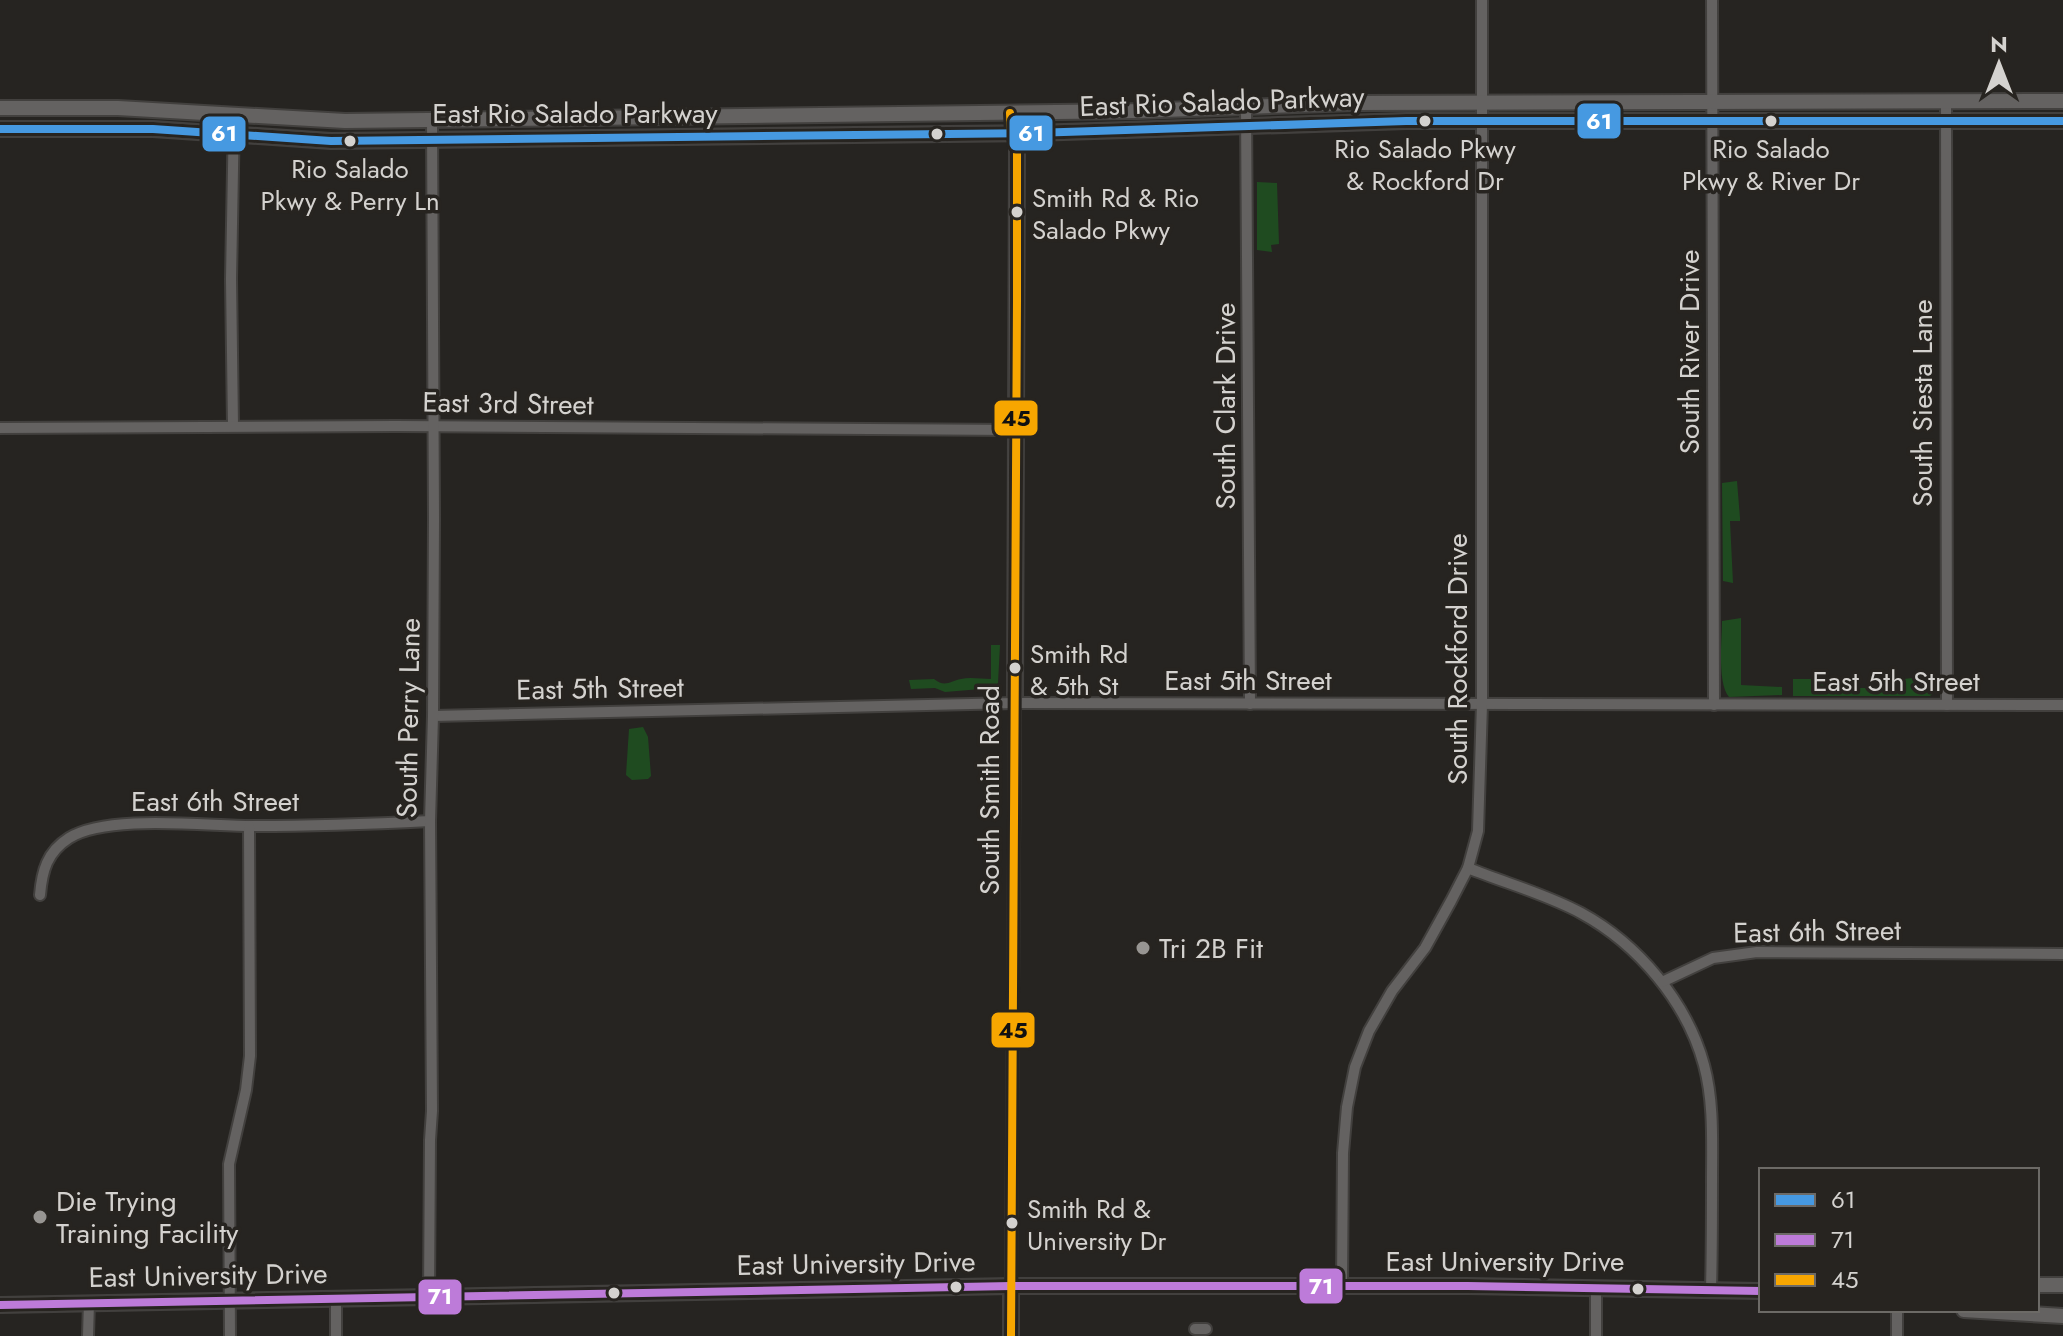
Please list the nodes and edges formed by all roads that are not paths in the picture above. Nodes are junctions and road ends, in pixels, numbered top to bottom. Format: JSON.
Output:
{"nodes":[{"id":1,"x":1482,"y":0,"type":"edge"},
{"id":2,"x":1712,"y":0,"type":"edge"},
{"id":3,"x":1946,"y":101,"type":"junction"},
{"id":4,"x":2063,"y":101,"type":"edge"},
{"id":5,"x":1482,"y":103,"type":"junction"},
{"id":6,"x":1713,"y":103,"type":"junction"},
{"id":7,"x":0,"y":108,"type":"edge"},
{"id":8,"x":1246,"y":108,"type":"junction"},
{"id":9,"x":1017,"y":113,"type":"junction"},
{"id":10,"x":234,"y":114,"type":"junction"},
{"id":11,"x":1946,"y":120,"type":"junction"},
{"id":12,"x":432,"y":121,"type":"junction"},
{"id":13,"x":1481,"y":121,"type":"junction"},
{"id":14,"x":2063,"y":121,"type":"edge"},
{"id":15,"x":1713,"y":122,"type":"junction"},
{"id":16,"x":1247,"y":128,"type":"junction"},
{"id":17,"x":0,"y":129,"type":"edge"},
{"id":18,"x":1017,"y":133,"type":"junction"},
{"id":19,"x":234,"y":136,"type":"junction"},
{"id":20,"x":432,"y":140,"type":"junction"},
{"id":21,"x":1017,"y":148,"type":"joint"},
{"id":22,"x":233,"y":426,"type":"junction"},
{"id":23,"x":434,"y":426,"type":"junction"},
{"id":24,"x":0,"y":428,"type":"edge"},
{"id":25,"x":1015,"y":430,"type":"junction"},
{"id":26,"x":1015,"y":703,"type":"junction"},
{"id":27,"x":1250,"y":704,"type":"junction"},
{"id":28,"x":1482,"y":704,"type":"junction"},
{"id":29,"x":1714,"y":705,"type":"junction"},
{"id":30,"x":1947,"y":705,"type":"junction"},
{"id":31,"x":2063,"y":705,"type":"edge"},
{"id":32,"x":433,"y":716,"type":"junction"},
{"id":33,"x":430,"y":821,"type":"junction"},
{"id":34,"x":249,"y":826,"type":"junction"},
{"id":35,"x":1468,"y":868,"type":"junction"},
{"id":36,"x":40,"y":895,"type":"dead end"},
{"id":37,"x":2063,"y":954,"type":"edge"},
{"id":38,"x":1662,"y":982,"type":"junction"},
{"id":39,"x":2063,"y":1285,"type":"edge"},
{"id":40,"x":1011,"y":1286,"type":"junction"},
{"id":41,"x":1342,"y":1286,"type":"junction"},
{"id":42,"x":2039,"y":1286,"type":"edge"},
{"id":43,"x":1596,"y":1287,"type":"junction"},
{"id":44,"x":1711,"y":1289,"type":"junction"},
{"id":45,"x":1759,"y":1291,"type":"edge"},
{"id":46,"x":429,"y":1298,"type":"junction"},
{"id":47,"x":336,"y":1299,"type":"junction"},
{"id":48,"x":230,"y":1300,"type":"junction"},
{"id":49,"x":89,"y":1302,"type":"junction"},
{"id":50,"x":0,"y":1305,"type":"edge"},
{"id":51,"x":1897,"y":1312,"type":"edge"},
{"id":52,"x":1997,"y":1312,"type":"edge"},
{"id":53,"x":2063,"y":1316,"type":"edge"},
{"id":54,"x":88,"y":1336,"type":"edge"},
{"id":55,"x":230,"y":1336,"type":"edge"},
{"id":56,"x":336,"y":1336,"type":"edge"},
{"id":57,"x":1011,"y":1336,"type":"edge"},
{"id":58,"x":1596,"y":1336,"type":"edge"},
{"id":59,"x":1897,"y":1336,"type":"edge"}],
"edges":[{"from":1,"to":5,"type":"street","name":"South Rockford Drive"},
{"from":2,"to":6,"type":"street","name":"South River Drive"},
{"from":3,"to":4,"type":"main road"},
{"from":3,"to":6,"type":"main road","name":"East Rio Salado Parkway"},
{"from":3,"to":11,"type":"street","name":"South Siesta Lane"},
{"from":5,"to":6,"type":"main road","name":"East Rio Salado Parkway"},
{"from":5,"to":8,"type":"main road","name":"East Rio Salado Parkway"},
{"from":5,"to":13,"type":"street","name":"South Rockford Drive"},
{"from":6,"to":15,"type":"street","name":"South River Drive"},
{"from":7,"to":10,"type":"main road","name":"East Rio Salado Parkway"},
{"from":8,"to":9,"type":"main road","name":"East Rio Salado Parkway"},
{"from":8,"to":16,"type":"street","name":"South Clark Drive"},
{"from":9,"to":12,"type":"main road","name":"East Rio Salado Parkway"},
{"from":9,"to":18,"type":"street","name":"South Smith Road"},
{"from":10,"to":12,"type":"main road","name":"East Rio Salado Parkway"},
{"from":10,"to":19,"type":"street"},
{"from":11,"to":14,"type":"main road","name":"East Rio Salado Parkway"},
{"from":11,"to":15,"type":"main road","name":"East Rio Salado Parkway"},
{"from":11,"to":30,"type":"street","name":"South Siesta Lane"},
{"from":12,"to":20,"type":"street","name":"South Perry Lane"},
{"from":13,"to":15,"type":"main road","name":"East Rio Salado Parkway"},
{"from":13,"to":16,"type":"main road","name":"East Rio Salado Parkway"},
{"from":13,"to":28,"type":"street","name":"South Rockford Drive"},
{"from":15,"to":29,"type":"street","name":"South River Drive"},
{"from":16,"to":18,"type":"main road","name":"East Rio Salado Parkway"},
{"from":16,"to":27,"type":"street","name":"South Clark Drive"},
{"from":17,"to":19,"type":"main road","name":"East Rio Salado Parkway"},
{"from":18,"to":20,"type":"main road","name":"East Rio Salado Parkway"},
{"from":18,"to":21,"type":"street","name":"South Smith Road"},
{"from":19,"to":20,"type":"main road","name":"East Rio Salado Parkway"},
{"from":19,"to":22,"type":"street"},
{"from":20,"to":23,"type":"street","name":"South Perry Lane"},
{"from":21,"to":25,"type":"main road","name":"South Smith Road"},
{"from":22,"to":23,"type":"street","name":"East 3rd Street"},
{"from":22,"to":24,"type":"street","name":"East 3rd Street"},
{"from":23,"to":25,"type":"street","name":"East 3rd Street"},
{"from":23,"to":32,"type":"street","name":"South Perry Lane"},
{"from":25,"to":26,"type":"main road","name":"South Smith Road"},
{"from":26,"to":27,"type":"street","name":"East 5th Street"},
{"from":26,"to":32,"type":"street","name":"East 5th Street"},
{"from":26,"to":40,"type":"street","name":"South Smith Road"},
{"from":27,"to":28,"type":"street","name":"East 5th Street"},
{"from":28,"to":29,"type":"street","name":"East 5th Street"},
{"from":28,"to":35,"type":"street","name":"South Rockford Drive"},
{"from":29,"to":30,"type":"street","name":"East 5th Street"},
{"from":30,"to":31,"type":"street","name":"East 5th Street"},
{"from":32,"to":33,"type":"street","name":"South Perry Lane"},
{"from":33,"to":34,"type":"street","name":"East 6th Street"},
{"from":33,"to":46,"type":"street","name":"South Perry Lane"},
{"from":34,"to":36,"type":"street","name":"East 6th Street"},
{"from":34,"to":48,"type":"street"},
{"from":35,"to":38,"type":"street"},
{"from":35,"to":41,"type":"street","name":"South Rockford Drive"},
{"from":37,"to":38,"type":"street","name":"East 6th Street"},
{"from":38,"to":44,"type":"street"},
{"from":39,"to":42,"type":"main road"},
{"from":40,"to":41,"type":"main road","name":"East University Drive"},
{"from":40,"to":46,"type":"main road","name":"East University Drive"},
{"from":40,"to":57,"type":"main road","name":"South Smith Road"},
{"from":41,"to":43,"type":"main road","name":"East University Drive"},
{"from":43,"to":44,"type":"main road","name":"East University Drive"},
{"from":43,"to":58,"type":"street"},
{"from":44,"to":45,"type":"main road","name":"East University Drive"},
{"from":46,"to":47,"type":"main road","name":"East University Drive"},
{"from":47,"to":48,"type":"main road","name":"East University Drive"},
{"from":47,"to":56,"type":"street"},
{"from":48,"to":49,"type":"main road","name":"East University Drive"},
{"from":48,"to":55,"type":"street"},
{"from":49,"to":50,"type":"main road","name":"East University Drive"},
{"from":49,"to":54,"type":"street"},
{"from":51,"to":59,"type":"street"},
{"from":52,"to":53,"type":"main road"}]}
